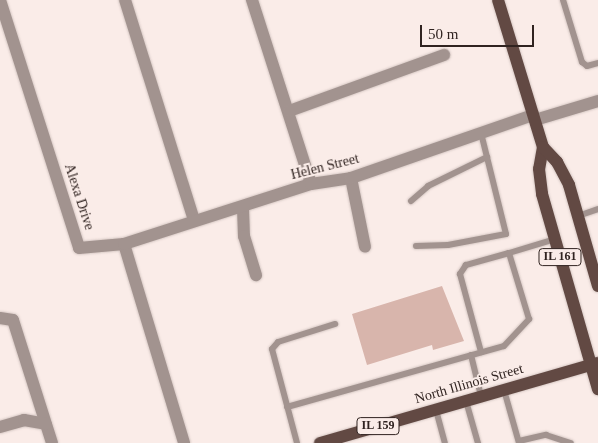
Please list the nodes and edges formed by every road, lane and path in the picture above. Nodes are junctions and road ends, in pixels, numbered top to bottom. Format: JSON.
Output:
{"nodes":[{"id":1,"x":0,"y":0,"type":"edge"},
{"id":2,"x":125,"y":0,"type":"edge"},
{"id":3,"x":252,"y":0,"type":"edge"},
{"id":4,"x":498,"y":0,"type":"edge"},
{"id":5,"x":563,"y":0,"type":"edge"},
{"id":6,"x":444,"y":55,"type":"dead end"},
{"id":7,"x":598,"y":63,"type":"edge"},
{"id":8,"x":598,"y":101,"type":"edge"},
{"id":9,"x":290,"y":111,"type":"junction"},
{"id":10,"x":534,"y":118,"type":"junction"},
{"id":11,"x":481,"y":133,"type":"junction"},
{"id":12,"x":543,"y":147,"type":"junction"},
{"id":13,"x":487,"y":158,"type":"junction"},
{"id":14,"x":351,"y":178,"type":"junction"},
{"id":15,"x":310,"y":184,"type":"junction"},
{"id":16,"x":412,"y":201,"type":"dead end"},
{"id":17,"x":244,"y":208,"type":"junction"},
{"id":18,"x":598,"y":209,"type":"edge"},
{"id":19,"x":578,"y":216,"type":"junction"},
{"id":20,"x":194,"y":220,"type":"junction"},
{"id":21,"x":555,"y":239,"type":"junction"},
{"id":22,"x":124,"y":244,"type":"junction"},
{"id":23,"x":416,"y":246,"type":"dead end"},
{"id":24,"x":365,"y":247,"type":"dead end"},
{"id":25,"x":509,"y":253,"type":"junction"},
{"id":26,"x":256,"y":275,"type":"dead end"},
{"id":27,"x":598,"y":286,"type":"edge"},
{"id":28,"x":0,"y":318,"type":"edge"},
{"id":29,"x":335,"y":324,"type":"dead end"},
{"id":30,"x":481,"y":352,"type":"junction"},
{"id":31,"x":471,"y":354,"type":"junction"},
{"id":32,"x":595,"y":364,"type":"edge"},
{"id":33,"x":598,"y":389,"type":"edge"},
{"id":34,"x":504,"y":390,"type":"junction"},
{"id":35,"x":481,"y":396,"type":"junction"},
{"id":36,"x":466,"y":401,"type":"junction"},
{"id":37,"x":287,"y":407,"type":"junction"},
{"id":38,"x":436,"y":410,"type":"junction"},
{"id":39,"x":46,"y":424,"type":"junction"},
{"id":40,"x":0,"y":427,"type":"edge"},
{"id":41,"x":519,"y":442,"type":"edge"},
{"id":42,"x":52,"y":443,"type":"edge"},
{"id":43,"x":184,"y":443,"type":"edge"},
{"id":44,"x":297,"y":443,"type":"edge"},
{"id":45,"x":320,"y":443,"type":"edge"},
{"id":46,"x":445,"y":443,"type":"edge"},
{"id":47,"x":478,"y":443,"type":"edge"},
{"id":48,"x":571,"y":443,"type":"edge"}],
"edges":[{"from":1,"to":22,"type":"street","name":"Alexa Drive"},
{"from":2,"to":20,"type":"street"},
{"from":3,"to":9,"type":"street"},
{"from":4,"to":10,"type":"main road","number":"IL 161"},
{"from":5,"to":7,"type":"lane"},
{"from":6,"to":9,"type":"street"},
{"from":8,"to":10,"type":"street","name":"Helen Street"},
{"from":9,"to":15,"type":"street"},
{"from":10,"to":11,"type":"street","name":"Helen Street"},
{"from":10,"to":12,"type":"main road","number":"IL 161"},
{"from":11,"to":13,"type":"lane"},
{"from":11,"to":14,"type":"street","name":"Helen Street"},
{"from":12,"to":19,"type":"main road","number":"IL 161"},
{"from":12,"to":21,"type":"main road","number":"IL 161"},
{"from":13,"to":16,"type":"lane"},
{"from":13,"to":23,"type":"lane"},
{"from":14,"to":15,"type":"street","name":"Helen Street"},
{"from":14,"to":24,"type":"street"},
{"from":15,"to":17,"type":"street","name":"Helen Street"},
{"from":17,"to":20,"type":"street","name":"Helen Street"},
{"from":17,"to":26,"type":"street"},
{"from":18,"to":19,"type":"lane"},
{"from":19,"to":27,"type":"main road","number":"IL 161"},
{"from":20,"to":22,"type":"street","name":"Helen Street"},
{"from":21,"to":25,"type":"lane"},
{"from":21,"to":32,"type":"main road","number":"IL 161"},
{"from":22,"to":43,"type":"street"},
{"from":25,"to":30,"type":"lane"},
{"from":25,"to":30,"type":"lane"},
{"from":28,"to":39,"type":"street"},
{"from":29,"to":37,"type":"lane"},
{"from":30,"to":31,"type":"lane"},
{"from":31,"to":35,"type":"lane"},
{"from":31,"to":37,"type":"lane"},
{"from":32,"to":33,"type":"main road","number":"IL 161"},
{"from":32,"to":34,"type":"main road","name":"North Illinois Street","number":"IL 159"},
{"from":34,"to":35,"type":"main road","name":"North Illinois Street","number":"IL 159"},
{"from":34,"to":41,"type":"lane"},
{"from":35,"to":36,"type":"main road","name":"North Illinois Street","number":"IL 159"},
{"from":36,"to":38,"type":"main road","name":"North Illinois Street","number":"IL 159"},
{"from":36,"to":47,"type":"lane"},
{"from":37,"to":44,"type":"lane"},
{"from":38,"to":45,"type":"main road","name":"North Illinois Street","number":"IL 159"},
{"from":38,"to":46,"type":"lane"},
{"from":39,"to":40,"type":"street"},
{"from":39,"to":42,"type":"street"},
{"from":41,"to":48,"type":"lane"}]}
